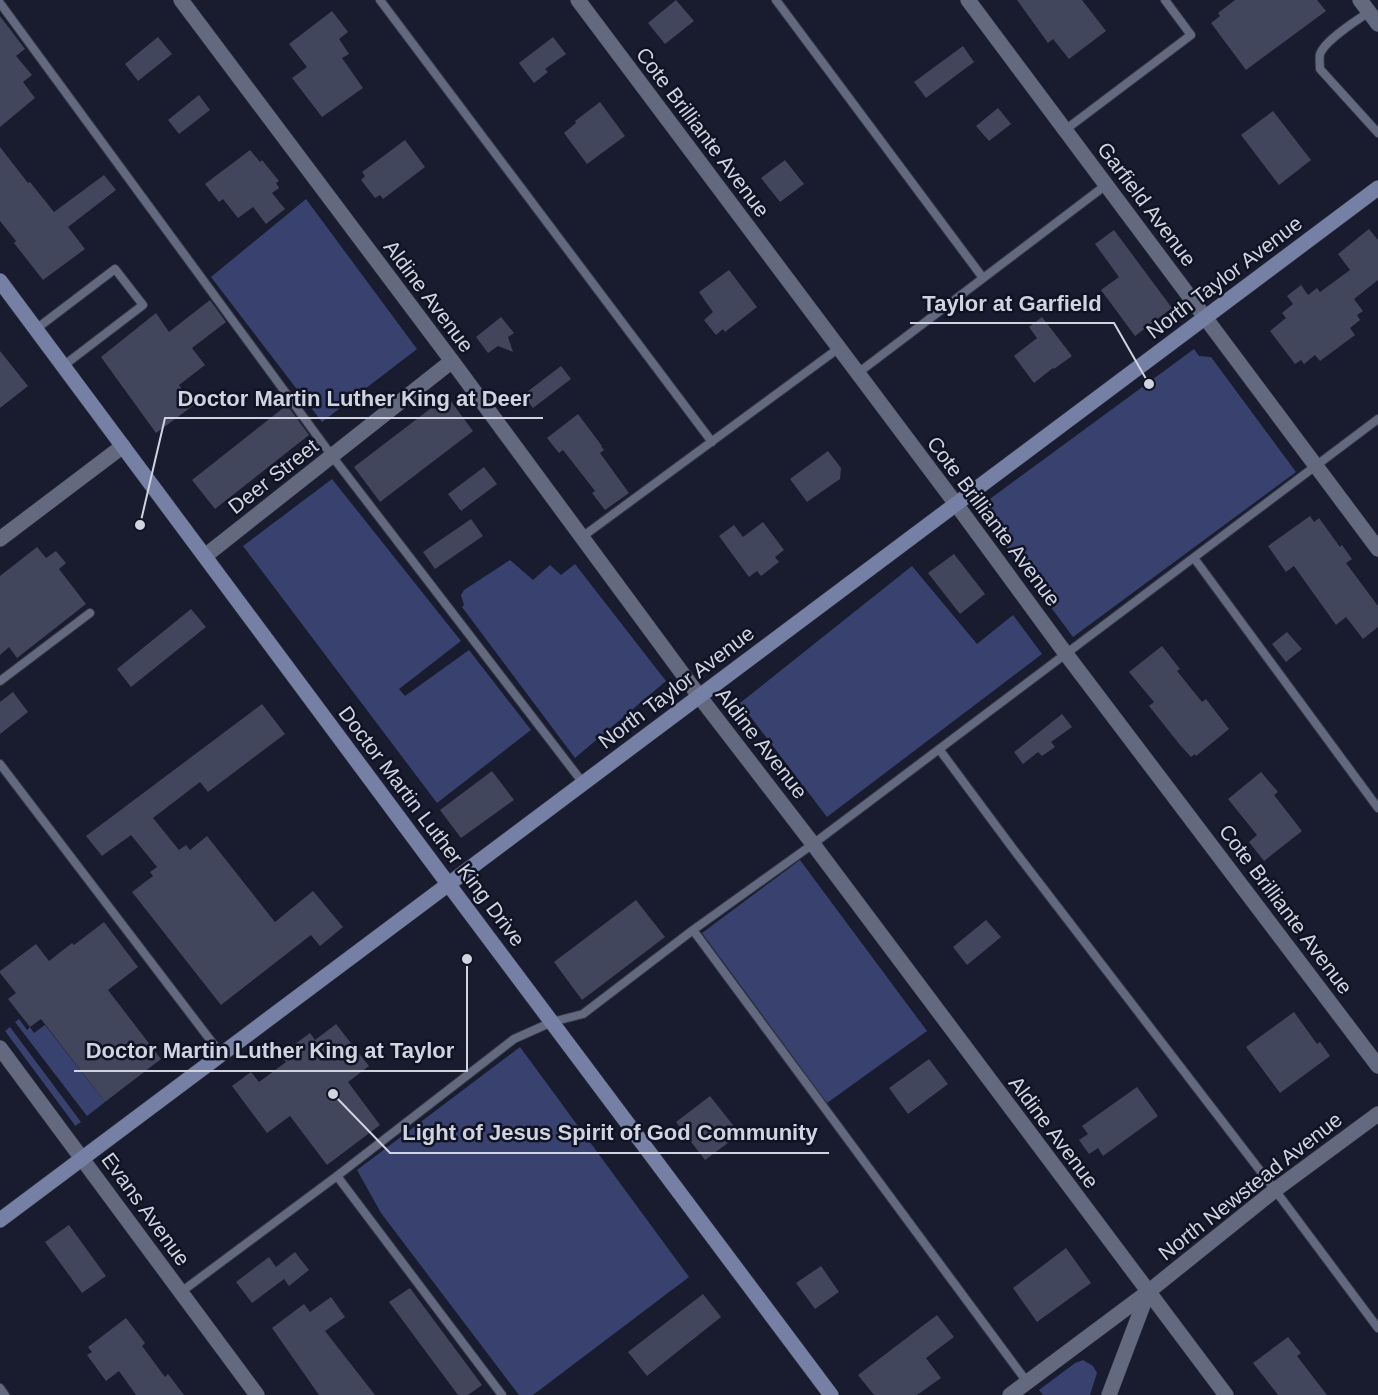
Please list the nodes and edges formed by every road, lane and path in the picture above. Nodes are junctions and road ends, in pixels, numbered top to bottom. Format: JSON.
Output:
{"nodes":[{"id":1,"x":181,"y":0,"type":"edge"},
{"id":2,"x":380,"y":0,"type":"edge"},
{"id":3,"x":578,"y":0,"type":"edge"},
{"id":4,"x":776,"y":0,"type":"edge"},
{"id":5,"x":968,"y":0,"type":"edge"},
{"id":6,"x":1165,"y":0,"type":"edge"},
{"id":7,"x":0,"y":1,"type":"edge"},
{"id":8,"x":1369,"y":12,"type":"edge"},
{"id":9,"x":1065,"y":130,"type":"junction"},
{"id":10,"x":1378,"y":133,"type":"edge"},
{"id":11,"x":1106,"y":184,"type":"junction"},
{"id":12,"x":1378,"y":188,"type":"edge"},
{"id":13,"x":983,"y":278,"type":"junction"},
{"id":14,"x":0,"y":281,"type":"edge"},
{"id":15,"x":1205,"y":317,"type":"junction"},
{"id":16,"x":36,"y":329,"type":"junction"},
{"id":17,"x":839,"y":348,"type":"junction"},
{"id":18,"x":452,"y":362,"type":"junction"},
{"id":19,"x":63,"y":366,"type":"junction"},
{"id":20,"x":858,"y":373,"type":"junction"},
{"id":21,"x":1378,"y":419,"type":"edge"},
{"id":22,"x":712,"y":442,"type":"junction"},
{"id":23,"x":123,"y":446,"type":"junction"},
{"id":24,"x":332,"y":456,"type":"junction"},
{"id":25,"x":1316,"y":467,"type":"junction"},
{"id":26,"x":956,"y":504,"type":"junction"},
{"id":27,"x":582,"y":537,"type":"junction"},
{"id":28,"x":0,"y":539,"type":"edge"},
{"id":29,"x":1378,"y":549,"type":"edge"},
{"id":30,"x":205,"y":556,"type":"junction"},
{"id":31,"x":1194,"y":558,"type":"junction"},
{"id":32,"x":90,"y":613,"type":"dead end"},
{"id":33,"x":1066,"y":654,"type":"junction"},
{"id":34,"x":0,"y":681,"type":"edge"},
{"id":35,"x":699,"y":696,"type":"junction"},
{"id":36,"x":939,"y":749,"type":"junction"},
{"id":37,"x":0,"y":764,"type":"edge"},
{"id":38,"x":583,"y":783,"type":"junction"},
{"id":39,"x":1378,"y":807,"type":"edge"},
{"id":40,"x":813,"y":844,"type":"junction"},
{"id":41,"x":448,"y":884,"type":"junction"},
{"id":42,"x":693,"y":930,"type":"junction"},
{"id":43,"x":552,"y":1022,"type":"junction"},
{"id":44,"x":0,"y":1048,"type":"edge"},
{"id":45,"x":221,"y":1054,"type":"junction"},
{"id":46,"x":1378,"y":1066,"type":"edge"},
{"id":47,"x":1378,"y":1114,"type":"edge"},
{"id":48,"x":83,"y":1158,"type":"junction"},
{"id":49,"x":337,"y":1176,"type":"junction"},
{"id":50,"x":1275,"y":1190,"type":"junction"},
{"id":51,"x":0,"y":1220,"type":"edge"},
{"id":52,"x":181,"y":1292,"type":"junction"},
{"id":53,"x":1148,"y":1292,"type":"junction"},
{"id":54,"x":1378,"y":1328,"type":"edge"},
{"id":55,"x":1027,"y":1382,"type":"junction"},
{"id":56,"x":0,"y":1388,"type":"edge"},
{"id":57,"x":5,"y":1395,"type":"edge"},
{"id":58,"x":257,"y":1395,"type":"edge"},
{"id":59,"x":502,"y":1395,"type":"edge"},
{"id":60,"x":831,"y":1395,"type":"edge"},
{"id":61,"x":1010,"y":1395,"type":"edge"},
{"id":62,"x":1109,"y":1395,"type":"edge"},
{"id":63,"x":1226,"y":1395,"type":"edge"}],
"edges":[{"from":1,"to":18,"type":"street","name":"Aldine Avenue"},
{"from":2,"to":22,"type":"lane"},
{"from":3,"to":17,"type":"street","name":"Cote Brilliante Avenue"},
{"from":4,"to":13,"type":"lane"},
{"from":5,"to":9,"type":"street","name":"Garfield Avenue"},
{"from":6,"to":9,"type":"lane"},
{"from":7,"to":24,"type":"lane"},
{"from":8,"to":10,"type":"lane"},
{"from":9,"to":11,"type":"street","name":"Garfield Avenue"},
{"from":11,"to":13,"type":"lane"},
{"from":11,"to":15,"type":"street","name":"Garfield Avenue"},
{"from":12,"to":15,"type":"street","name":"North Taylor Avenue"},
{"from":13,"to":20,"type":"lane"},
{"from":14,"to":16,"type":"street","name":"Doctor Martin Luther King Drive"},
{"from":15,"to":25,"type":"street","name":"Garfield Avenue"},
{"from":15,"to":26,"type":"street","name":"North Taylor Avenue"},
{"from":16,"to":19,"type":"street","name":"Doctor Martin Luther King Drive"},
{"from":16,"to":19,"type":"lane"},
{"from":17,"to":20,"type":"street","name":"Cote Brilliante Avenue"},
{"from":17,"to":22,"type":"lane"},
{"from":18,"to":24,"type":"street","name":"Deer Street"},
{"from":18,"to":27,"type":"street","name":"Aldine Avenue"},
{"from":19,"to":23,"type":"street","name":"Doctor Martin Luther King Drive"},
{"from":20,"to":26,"type":"street","name":"Cote Brilliante Avenue"},
{"from":21,"to":25,"type":"lane"},
{"from":22,"to":27,"type":"lane"},
{"from":23,"to":28,"type":"street"},
{"from":23,"to":30,"type":"street","name":"Doctor Martin Luther King Drive"},
{"from":24,"to":30,"type":"street","name":"Deer Street"},
{"from":24,"to":38,"type":"lane"},
{"from":25,"to":29,"type":"street","name":"Garfield Avenue"},
{"from":25,"to":31,"type":"lane"},
{"from":26,"to":33,"type":"street","name":"Cote Brilliante Avenue"},
{"from":26,"to":35,"type":"street","name":"North Taylor Avenue"},
{"from":27,"to":35,"type":"street","name":"Aldine Avenue"},
{"from":30,"to":41,"type":"street","name":"Doctor Martin Luther King Drive"},
{"from":31,"to":33,"type":"lane"},
{"from":31,"to":39,"type":"lane"},
{"from":32,"to":34,"type":"lane"},
{"from":33,"to":36,"type":"lane"},
{"from":33,"to":46,"type":"street","name":"Cote Brilliante Avenue"},
{"from":35,"to":38,"type":"street","name":"North Taylor Avenue"},
{"from":35,"to":40,"type":"street","name":"Aldine Avenue"},
{"from":36,"to":40,"type":"lane"},
{"from":36,"to":50,"type":"lane"},
{"from":37,"to":45,"type":"lane"},
{"from":38,"to":41,"type":"street","name":"North Taylor Avenue"},
{"from":40,"to":42,"type":"lane"},
{"from":40,"to":53,"type":"street","name":"Aldine Avenue"},
{"from":41,"to":43,"type":"street","name":"Doctor Martin Luther King Drive"},
{"from":41,"to":45,"type":"street","name":"North Taylor Avenue"},
{"from":42,"to":43,"type":"lane"},
{"from":42,"to":55,"type":"lane"},
{"from":43,"to":49,"type":"lane"},
{"from":43,"to":60,"type":"street","name":"Doctor Martin Luther King Drive"},
{"from":44,"to":48,"type":"street","name":"Evans Avenue"},
{"from":45,"to":48,"type":"street","name":"North Taylor Avenue"},
{"from":47,"to":50,"type":"street","name":"North Newstead Avenue"},
{"from":48,"to":51,"type":"street","name":"North Taylor Avenue"},
{"from":48,"to":52,"type":"street","name":"Evans Avenue"},
{"from":49,"to":52,"type":"lane"},
{"from":49,"to":59,"type":"lane"},
{"from":50,"to":53,"type":"street","name":"North Newstead Avenue"},
{"from":50,"to":54,"type":"lane"},
{"from":52,"to":58,"type":"street","name":"Evans Avenue"},
{"from":53,"to":55,"type":"street","name":"North Newstead Avenue"},
{"from":53,"to":62,"type":"street"},
{"from":53,"to":63,"type":"street","name":"Aldine Avenue"},
{"from":55,"to":61,"type":"street","name":"North Newstead Avenue"},
{"from":56,"to":57,"type":"lane"}]}
